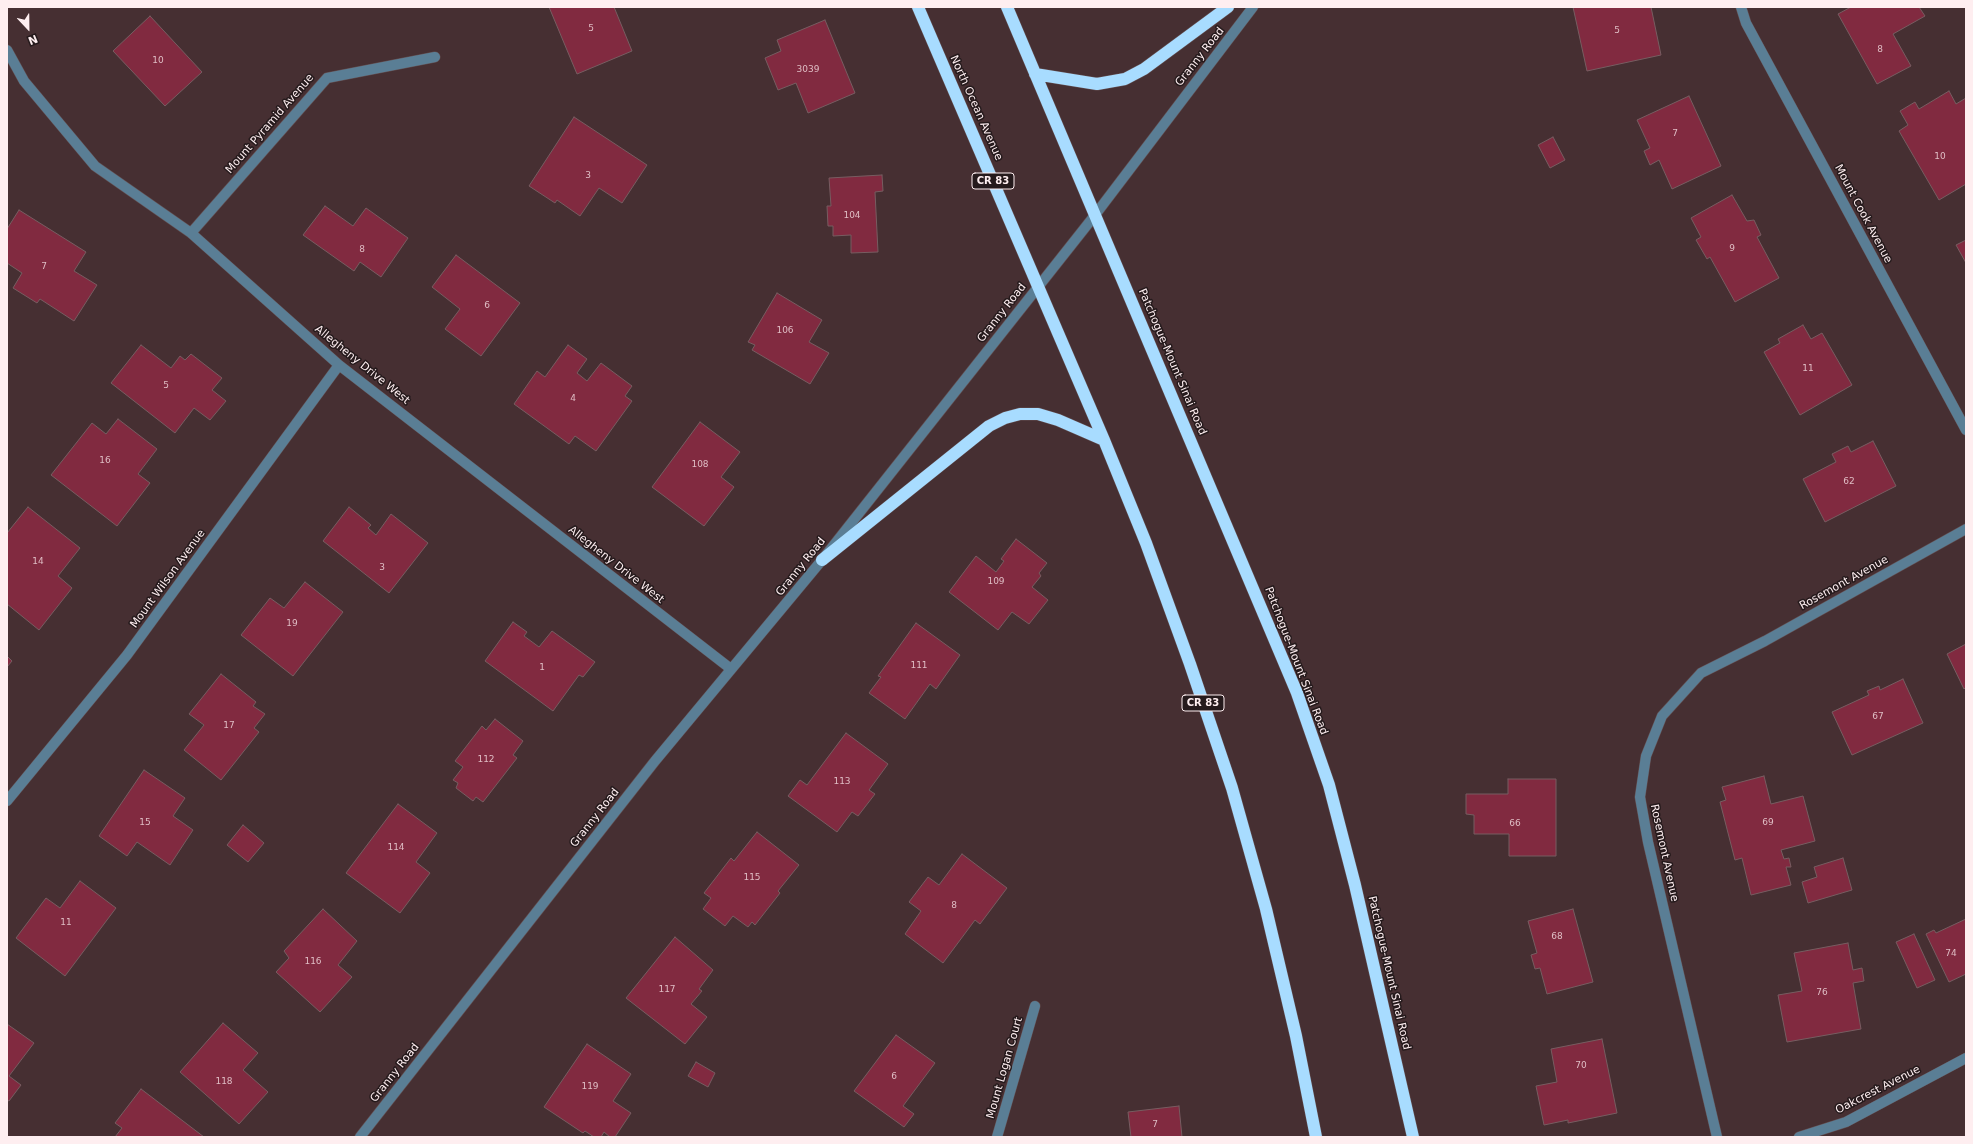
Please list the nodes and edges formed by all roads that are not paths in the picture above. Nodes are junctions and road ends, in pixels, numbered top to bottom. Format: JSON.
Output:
{"nodes":[{"id":1,"x":918,"y":7,"type":"edge"},
{"id":2,"x":1007,"y":7,"type":"edge"},
{"id":3,"x":1228,"y":7,"type":"edge"},
{"id":4,"x":1253,"y":7,"type":"edge"},
{"id":5,"x":1742,"y":7,"type":"edge"},
{"id":6,"x":7,"y":50,"type":"edge"},
{"id":7,"x":435,"y":57,"type":"dead end"},
{"id":8,"x":1035,"y":74,"type":"junction"},
{"id":9,"x":1095,"y":215,"type":"junction"},
{"id":10,"x":191,"y":233,"type":"junction"},
{"id":11,"x":1038,"y":286,"type":"junction"},
{"id":12,"x":339,"y":365,"type":"junction"},
{"id":13,"x":1966,"y":430,"type":"edge"},
{"id":14,"x":1104,"y":440,"type":"junction"},
{"id":15,"x":1966,"y":529,"type":"edge"},
{"id":16,"x":822,"y":560,"type":"junction"},
{"id":17,"x":731,"y":669,"type":"junction"},
{"id":18,"x":7,"y":801,"type":"edge"},
{"id":19,"x":1035,"y":1006,"type":"dead end"},
{"id":20,"x":1966,"y":1058,"type":"edge"},
{"id":21,"x":360,"y":1137,"type":"edge"},
{"id":22,"x":997,"y":1137,"type":"edge"},
{"id":23,"x":1316,"y":1137,"type":"edge"},
{"id":24,"x":1413,"y":1137,"type":"edge"},
{"id":25,"x":1717,"y":1137,"type":"edge"},
{"id":26,"x":1799,"y":1137,"type":"edge"}],
"edges":[{"from":1,"to":11,"type":"highway","name":"North Ocean Avenue","number":"CR 83"},
{"from":2,"to":8,"type":"highway"},
{"from":3,"to":8,"type":"highway"},
{"from":4,"to":9,"type":"street","name":"Granny Road"},
{"from":5,"to":13,"type":"street","name":"Mount Cook Avenue"},
{"from":6,"to":10,"type":"street","name":"Allegheny Drive West"},
{"from":7,"to":10,"type":"street","name":"Mount Pyramid Avenue"},
{"from":8,"to":9,"type":"highway"},
{"from":9,"to":11,"type":"street","name":"Granny Road"},
{"from":9,"to":24,"type":"highway","name":"Patchogue-Mount Sinai Road"},
{"from":10,"to":12,"type":"street","name":"Allegheny Drive West"},
{"from":11,"to":14,"type":"highway","number":"CR 83"},
{"from":11,"to":16,"type":"street","name":"Granny Road"},
{"from":12,"to":17,"type":"street","name":"Allegheny Drive West"},
{"from":12,"to":18,"type":"street","name":"Mount Wilson Avenue"},
{"from":14,"to":16,"type":"highway"},
{"from":14,"to":23,"type":"highway","number":"CR 83"},
{"from":15,"to":25,"type":"street","name":"Rosemont Avenue"},
{"from":16,"to":17,"type":"street","name":"Granny Road"},
{"from":17,"to":21,"type":"street","name":"Granny Road"},
{"from":19,"to":22,"type":"street","name":"Mount Logan Court"},
{"from":20,"to":26,"type":"street","name":"Oakcrest Avenue"}]}
